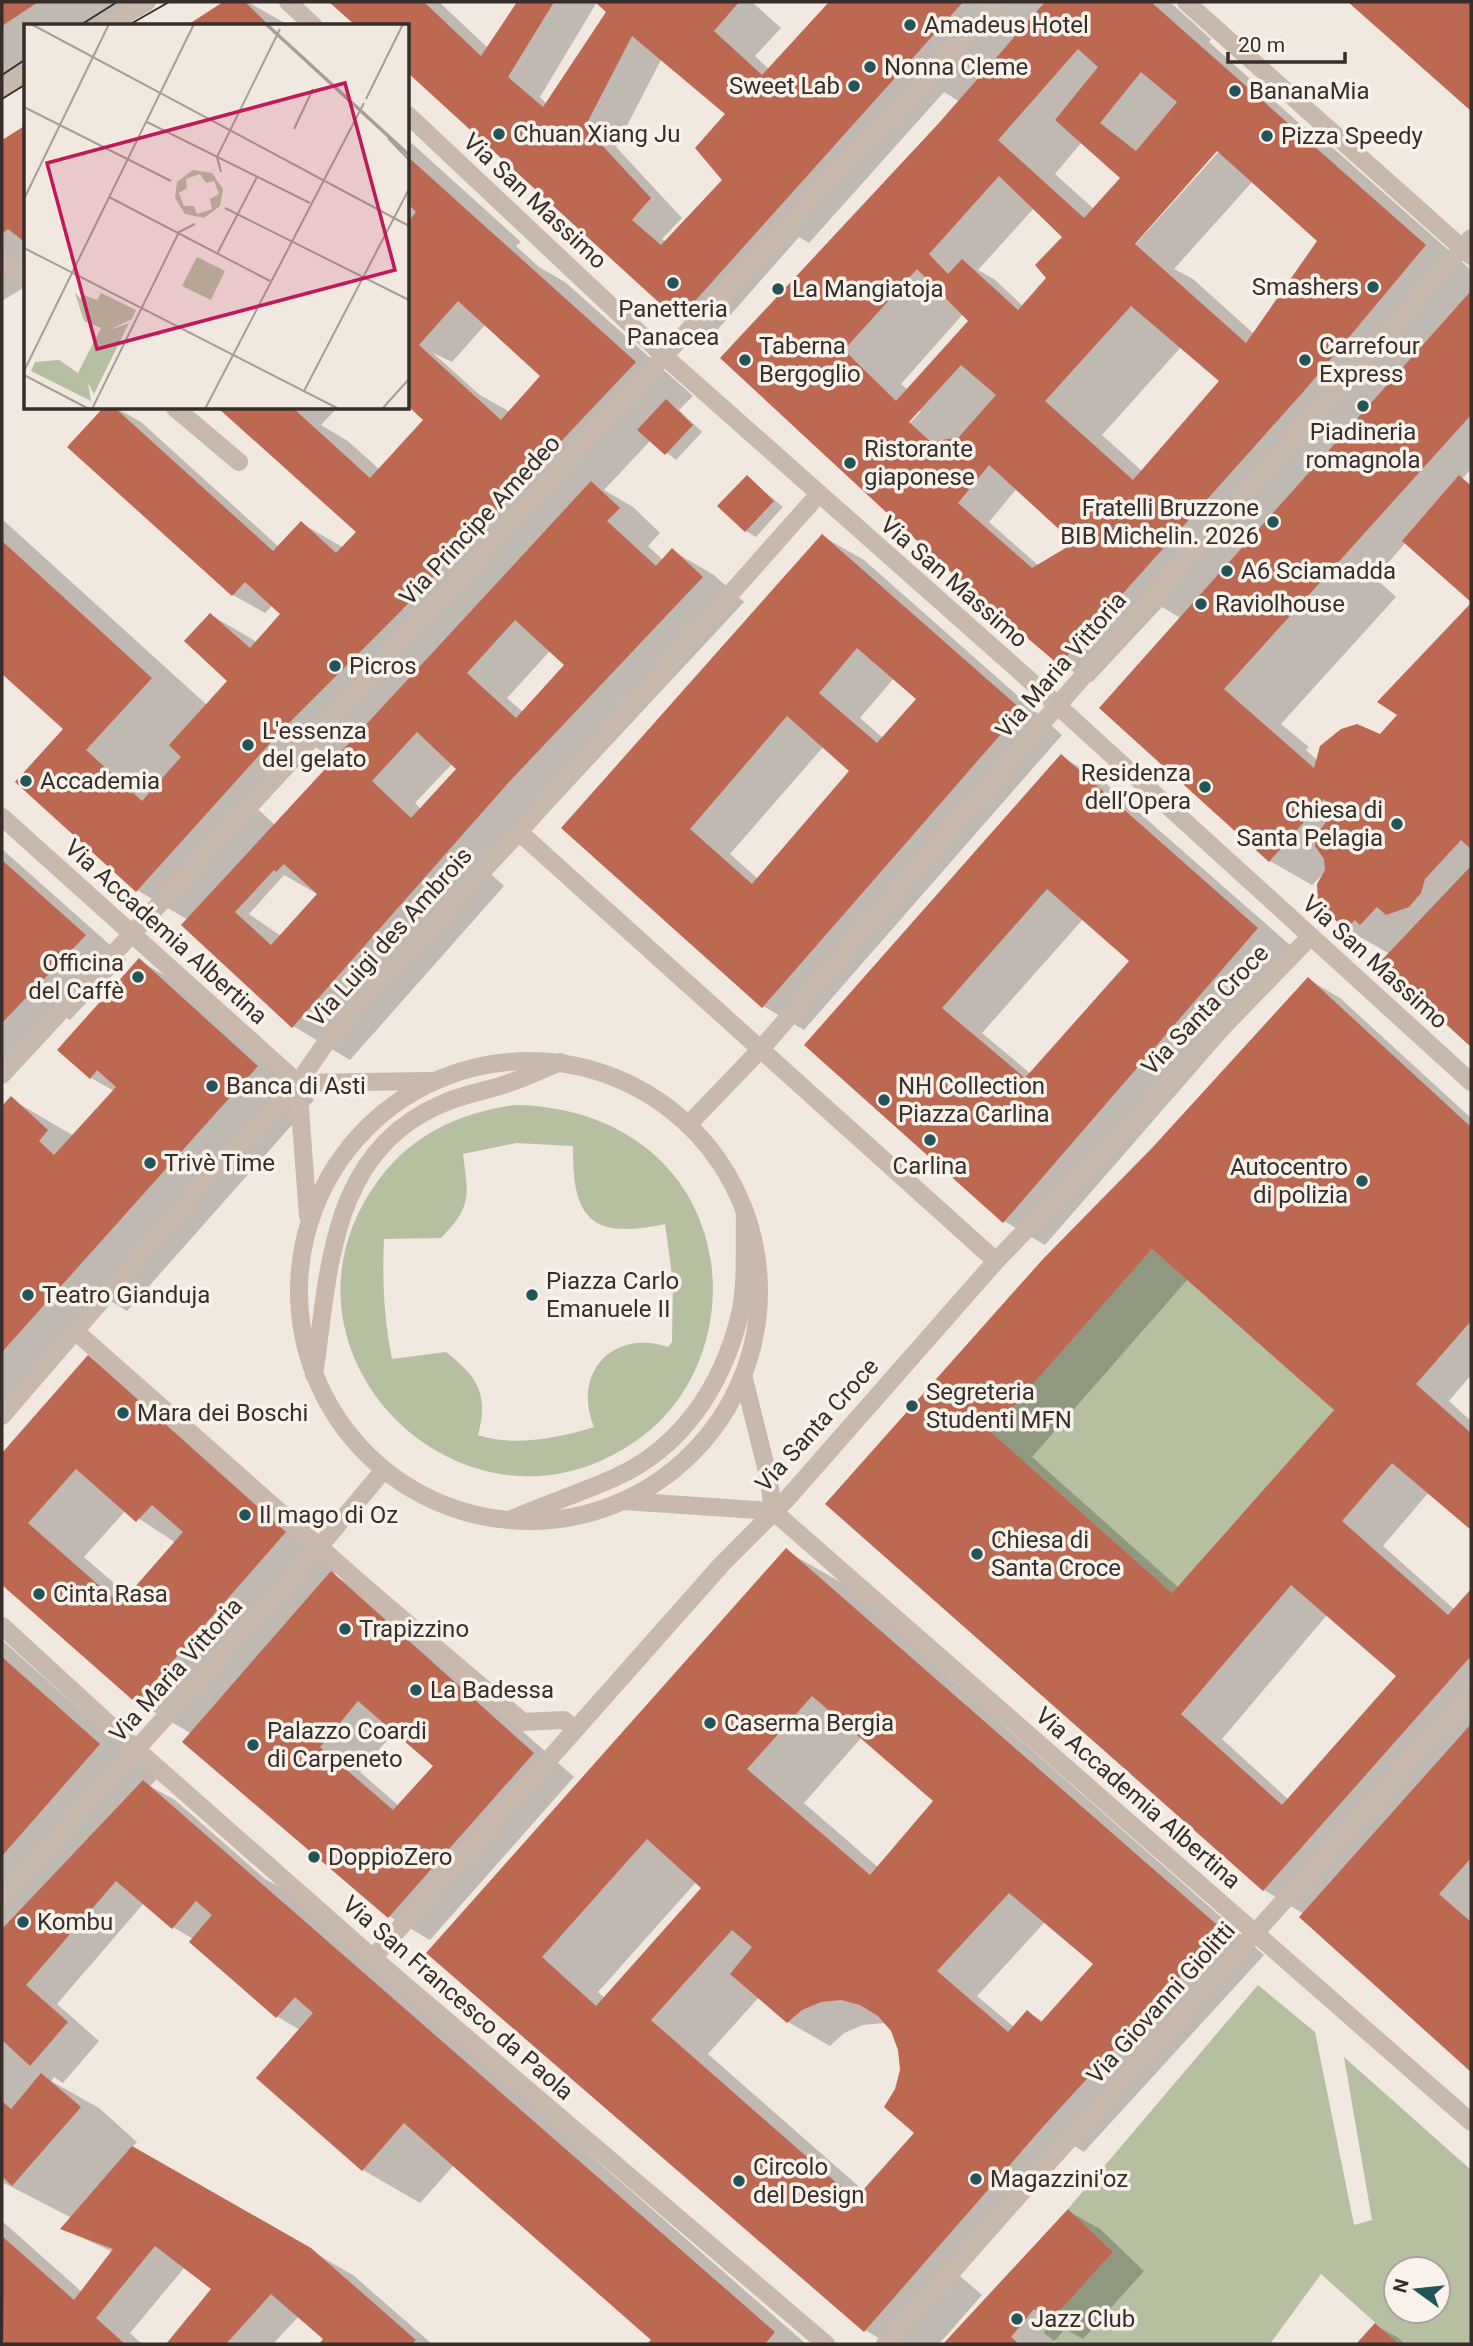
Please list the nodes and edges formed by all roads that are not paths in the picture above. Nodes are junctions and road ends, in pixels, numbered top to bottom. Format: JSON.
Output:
{"nodes":[{"id":1,"x":147,"y":2,"type":"edge"},
{"id":2,"x":288,"y":2,"type":"edge"},
{"id":3,"x":999,"y":2,"type":"edge"},
{"id":4,"x":1186,"y":2,"type":"edge"},
{"id":5,"x":109,"y":24,"type":"edge"},
{"id":6,"x":312,"y":24,"type":"edge"},
{"id":7,"x":24,"y":74,"type":"edge"},
{"id":8,"x":2,"y":88,"type":"edge"},
{"id":9,"x":410,"y":117,"type":"edge"},
{"id":10,"x":1468,"y":248,"type":"edge"},
{"id":11,"x":2,"y":258,"type":"edge"},
{"id":12,"x":24,"y":278,"type":"edge"},
{"id":13,"x":664,"y":356,"type":"junction"},
{"id":14,"x":177,"y":410,"type":"edge"},
{"id":15,"x":239,"y":462,"type":"dead end"},
{"id":16,"x":818,"y":495,"type":"junction"},
{"id":17,"x":1056,"y":707,"type":"junction"},
{"id":18,"x":2,"y":817,"type":"edge"},
{"id":19,"x":519,"y":832,"type":"junction"},
{"id":20,"x":129,"y":933,"type":"junction"},
{"id":21,"x":1311,"y":936,"type":"junction"},
{"id":22,"x":761,"y":1049,"type":"junction"},
{"id":23,"x":560,"y":1062,"type":"junction"},
{"id":24,"x":2,"y":1075,"type":"edge"},
{"id":25,"x":433,"y":1081,"type":"junction"},
{"id":26,"x":1471,"y":1082,"type":"edge"},
{"id":27,"x":298,"y":1083,"type":"junction"},
{"id":28,"x":688,"y":1125,"type":"junction"},
{"id":29,"x":745,"y":1212,"type":"junction"},
{"id":30,"x":308,"y":1224,"type":"junction"},
{"id":31,"x":996,"y":1261,"type":"junction"},
{"id":32,"x":74,"y":1330,"type":"junction"},
{"id":33,"x":314,"y":1375,"type":"junction"},
{"id":34,"x":743,"y":1375,"type":"junction"},
{"id":35,"x":2,"y":1416,"type":"edge"},
{"id":36,"x":383,"y":1471,"type":"junction"},
{"id":37,"x":623,"y":1501,"type":"junction"},
{"id":38,"x":774,"y":1511,"type":"junction"},
{"id":39,"x":509,"y":1520,"type":"junction"},
{"id":40,"x":319,"y":1547,"type":"junction"},
{"id":41,"x":2,"y":1626,"type":"edge"},
{"id":42,"x":1471,"y":1693,"type":"edge"},
{"id":43,"x":574,"y":1729,"type":"junction"},
{"id":44,"x":136,"y":1750,"type":"junction"},
{"id":45,"x":2,"y":1898,"type":"edge"},
{"id":46,"x":1256,"y":1935,"type":"junction"},
{"id":47,"x":373,"y":1958,"type":"junction"},
{"id":48,"x":1471,"y":2122,"type":"edge"},
{"id":49,"x":826,"y":2344,"type":"edge"},
{"id":50,"x":885,"y":2344,"type":"edge"}],
"edges":[{"from":1,"to":5,"type":"street"},
{"from":2,"to":6,"type":"street"},
{"from":3,"to":13,"type":"street","name":"Via Principe Amedeo"},
{"from":4,"to":10,"type":"street"},
{"from":7,"to":8,"type":"street"},
{"from":9,"to":13,"type":"street","name":"Via San Massimo"},
{"from":10,"to":17,"type":"street","name":"Via Maria Vittoria"},
{"from":11,"to":12,"type":"street"},
{"from":13,"to":16,"type":"street","name":"Via San Massimo"},
{"from":13,"to":20,"type":"street","name":"Via Principe Amedeo"},
{"from":14,"to":15,"type":"street"},
{"from":16,"to":17,"type":"street","name":"Via San Massimo"},
{"from":16,"to":19,"type":"street","name":"Via Luigi des Ambrois"},
{"from":17,"to":21,"type":"street","name":"Via San Massimo"},
{"from":17,"to":22,"type":"street","name":"Via Maria Vittoria"},
{"from":18,"to":20,"type":"street","name":"Via Accademia Albertina"},
{"from":19,"to":22,"type":"street"},
{"from":19,"to":27,"type":"street","name":"Via Luigi des Ambrois"},
{"from":20,"to":24,"type":"street","name":"Via Principe Amedeo"},
{"from":20,"to":27,"type":"street","name":"Via Accademia Albertina"},
{"from":21,"to":26,"type":"street","name":"Via San Massimo"},
{"from":21,"to":31,"type":"street","name":"Via Santa Croce"},
{"from":22,"to":28,"type":"street","name":"Via Maria Vittoria"},
{"from":22,"to":31,"type":"street"},
{"from":23,"to":25,"type":"street"},
{"from":23,"to":28,"type":"street"},
{"from":23,"to":33,"type":"street"},
{"from":25,"to":27,"type":"street"},
{"from":25,"to":30,"type":"street"},
{"from":27,"to":30,"type":"street"},
{"from":27,"to":32,"type":"street","name":"Via Luigi des Ambrois"},
{"from":28,"to":29,"type":"street"},
{"from":29,"to":34,"type":"street"},
{"from":29,"to":39,"type":"street"},
{"from":30,"to":33,"type":"street"},
{"from":31,"to":38,"type":"street","name":"Via Santa Croce"},
{"from":32,"to":35,"type":"street","name":"Via Luigi des Ambrois"},
{"from":32,"to":40,"type":"street"},
{"from":33,"to":36,"type":"street"},
{"from":34,"to":37,"type":"street"},
{"from":34,"to":38,"type":"street"},
{"from":36,"to":39,"type":"street"},
{"from":36,"to":40,"type":"street","name":"Via Maria Vittoria"},
{"from":37,"to":38,"type":"street"},
{"from":37,"to":39,"type":"street"},
{"from":38,"to":43,"type":"street","name":"Via Santa Croce"},
{"from":38,"to":46,"type":"street","name":"Via Accademia Albertina"},
{"from":40,"to":43,"type":"street"},
{"from":40,"to":44,"type":"street","name":"Via Maria Vittoria"},
{"from":41,"to":44,"type":"street","name":"Via San Francesco da Paola"},
{"from":42,"to":46,"type":"street","name":"Via Giovanni Giolitti"},
{"from":43,"to":47,"type":"street","name":"Via Santa Croce"},
{"from":44,"to":45,"type":"street","name":"Via Maria Vittoria"},
{"from":44,"to":47,"type":"street","name":"Via San Francesco da Paola"},
{"from":46,"to":48,"type":"street","name":"Via Accademia Albertina"},
{"from":46,"to":50,"type":"street","name":"Via Giovanni Giolitti"},
{"from":47,"to":49,"type":"street","name":"Via San Francesco da Paola"}]}
